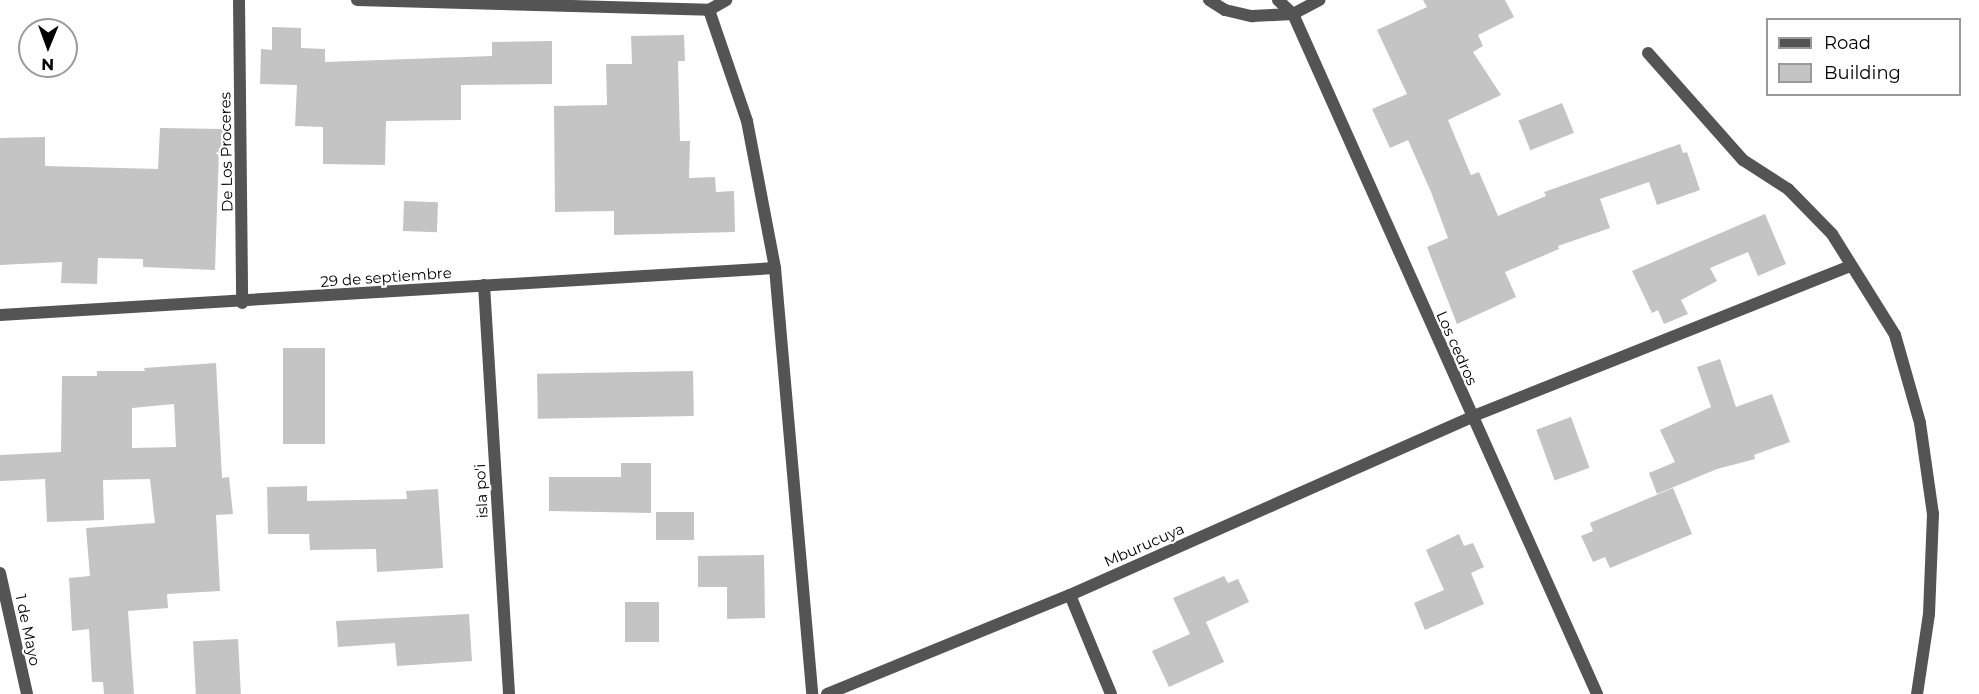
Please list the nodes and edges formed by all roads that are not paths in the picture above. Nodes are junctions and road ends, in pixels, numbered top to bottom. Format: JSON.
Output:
{"nodes":[{"id":1,"x":239,"y":0,"type":"edge"},
{"id":2,"x":357,"y":0,"type":"edge"},
{"id":3,"x":726,"y":0,"type":"edge"},
{"id":4,"x":1209,"y":0,"type":"edge"},
{"id":5,"x":1278,"y":0,"type":"edge"},
{"id":6,"x":1319,"y":0,"type":"edge"},
{"id":7,"x":709,"y":10,"type":"junction"},
{"id":8,"x":1293,"y":14,"type":"junction"},
{"id":9,"x":1648,"y":53,"type":"dead end"},
{"id":10,"x":1851,"y":266,"type":"junction"},
{"id":11,"x":775,"y":268,"type":"junction"},
{"id":12,"x":484,"y":285,"type":"junction"},
{"id":13,"x":242,"y":303,"type":"junction"},
{"id":14,"x":0,"y":315,"type":"edge"},
{"id":15,"x":1471,"y":417,"type":"junction"},
{"id":16,"x":0,"y":573,"type":"edge"},
{"id":17,"x":1070,"y":595,"type":"junction"},
{"id":18,"x":27,"y":694,"type":"edge"},
{"id":19,"x":509,"y":694,"type":"edge"},
{"id":20,"x":812,"y":694,"type":"edge"},
{"id":21,"x":827,"y":694,"type":"edge"},
{"id":22,"x":1111,"y":694,"type":"edge"},
{"id":23,"x":1597,"y":694,"type":"edge"},
{"id":24,"x":1917,"y":694,"type":"edge"}],
"edges":[{"from":1,"to":13,"type":"street","name":"De Los Proceres"},
{"from":2,"to":7,"type":"street"},
{"from":3,"to":7,"type":"street"},
{"from":4,"to":8,"type":"street"},
{"from":5,"to":8,"type":"street"},
{"from":6,"to":8,"type":"street"},
{"from":7,"to":11,"type":"street"},
{"from":8,"to":15,"type":"street","name":"Los cedros"},
{"from":9,"to":10,"type":"street"},
{"from":10,"to":15,"type":"street","name":"Mburucuya"},
{"from":10,"to":24,"type":"street"},
{"from":11,"to":12,"type":"street","name":"29 de septiembre"},
{"from":11,"to":20,"type":"street"},
{"from":12,"to":13,"type":"street","name":"29 de septiembre"},
{"from":12,"to":19,"type":"street","name":"isla po'i"},
{"from":13,"to":14,"type":"street","name":"29 de septiembre"},
{"from":15,"to":17,"type":"street","name":"Mburucuya"},
{"from":15,"to":23,"type":"street","name":"Los cedros"},
{"from":16,"to":18,"type":"street","name":"1 de Mayo"},
{"from":17,"to":21,"type":"street","name":"Mburucuya"},
{"from":17,"to":22,"type":"street"}]}
